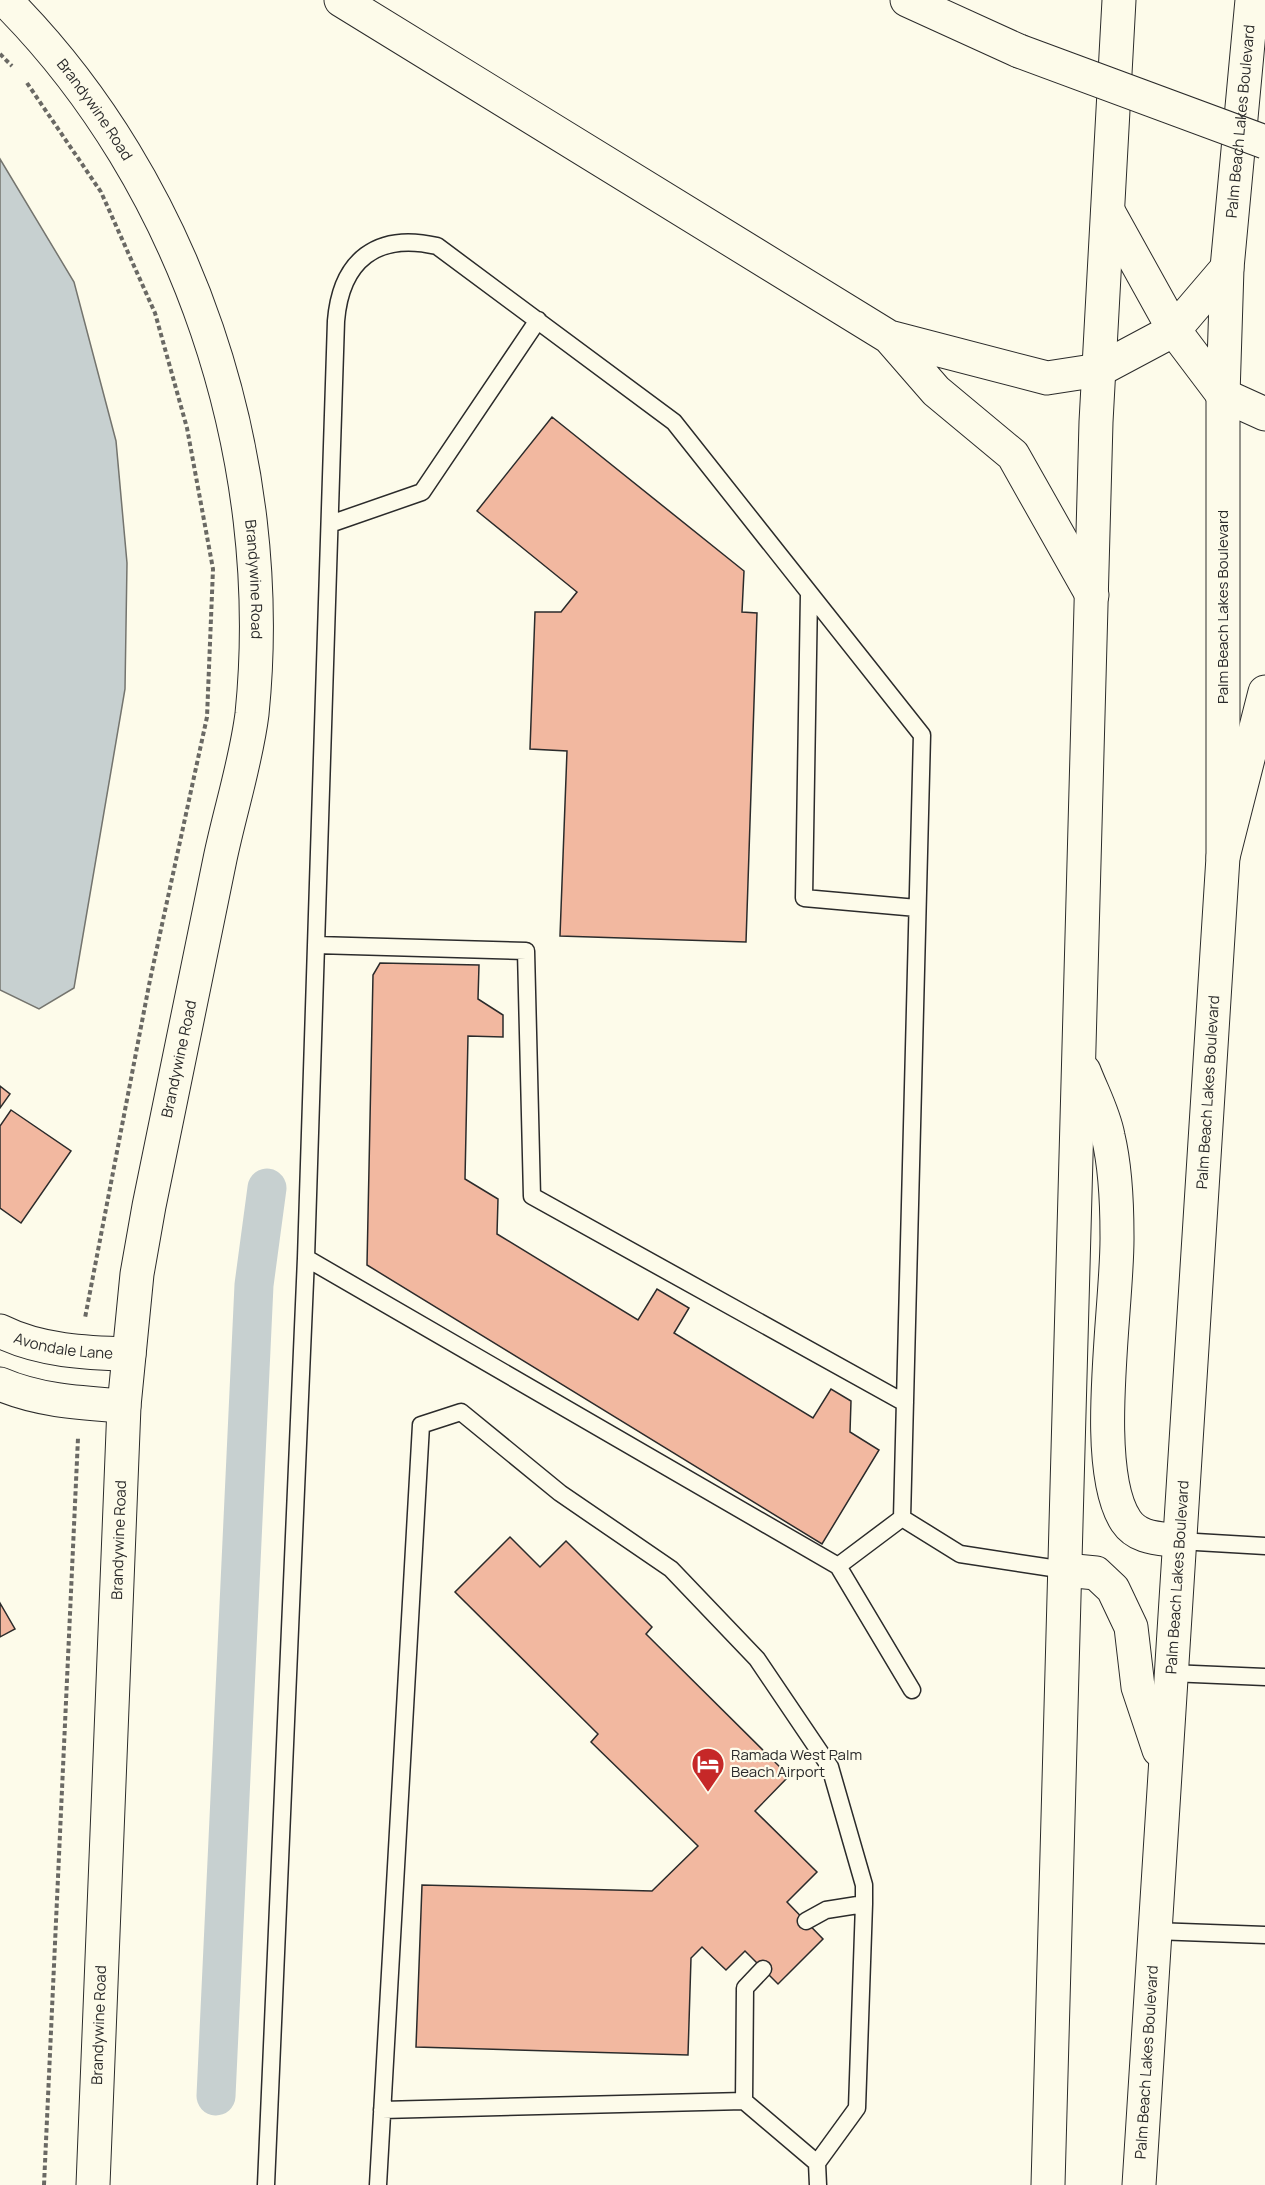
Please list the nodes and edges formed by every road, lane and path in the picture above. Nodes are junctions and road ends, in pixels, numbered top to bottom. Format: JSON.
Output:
{"nodes":[{"id":1,"x":5,"y":0,"type":"edge"},
{"id":2,"x":341,"y":0,"type":"edge"},
{"id":3,"x":907,"y":0,"type":"edge"},
{"id":4,"x":1119,"y":0,"type":"edge"},
{"id":5,"x":1252,"y":0,"type":"edge"},
{"id":6,"x":0,"y":54,"type":"edge"},
{"id":7,"x":16,"y":71,"type":"dead end"},
{"id":8,"x":24,"y":79,"type":"dead end"},
{"id":9,"x":1265,"y":142,"type":"edge"},
{"id":10,"x":1108,"y":211,"type":"junction"},
{"id":11,"x":1227,"y":268,"type":"junction"},
{"id":12,"x":538,"y":320,"type":"junction"},
{"id":13,"x":1174,"y":330,"type":"junction"},
{"id":14,"x":890,"y":337,"type":"junction"},
{"id":15,"x":1099,"y":370,"type":"junction"},
{"id":16,"x":1223,"y":395,"type":"junction"},
{"id":17,"x":1265,"y":414,"type":"edge"},
{"id":18,"x":330,"y":524,"type":"junction"},
{"id":19,"x":809,"y":594,"type":"junction"},
{"id":20,"x":1092,"y":596,"type":"junction"},
{"id":21,"x":1265,"y":692,"type":"edge"},
{"id":22,"x":1223,"y":857,"type":"junction"},
{"id":23,"x":917,"y":908,"type":"junction"},
{"id":24,"x":316,"y":945,"type":"junction"},
{"id":25,"x":1079,"y":1059,"type":"junction"},
{"id":26,"x":306,"y":1258,"type":"junction"},
{"id":27,"x":85,"y":1314,"type":"dead end"},
{"id":28,"x":0,"y":1331,"type":"edge"},
{"id":29,"x":129,"y":1354,"type":"junction"},
{"id":30,"x":0,"y":1384,"type":"edge"},
{"id":31,"x":905,"y":1403,"type":"junction"},
{"id":32,"x":124,"y":1406,"type":"junction"},
{"id":33,"x":78,"y":1432,"type":"dead end"},
{"id":34,"x":902,"y":1518,"type":"junction"},
{"id":35,"x":1179,"y":1541,"type":"junction"},
{"id":36,"x":1265,"y":1546,"type":"edge"},
{"id":37,"x":838,"y":1566,"type":"junction"},
{"id":38,"x":1065,"y":1570,"type":"junction"},
{"id":39,"x":1170,"y":1672,"type":"junction"},
{"id":40,"x":1265,"y":1677,"type":"edge"},
{"id":41,"x":912,"y":1690,"type":"dead end"},
{"id":42,"x":1165,"y":1766,"type":"junction"},
{"id":43,"x":864,"y":1904,"type":"junction"},
{"id":44,"x":806,"y":1921,"type":"dead end"},
{"id":45,"x":1154,"y":1931,"type":"junction"},
{"id":46,"x":1265,"y":1935,"type":"edge"},
{"id":47,"x":763,"y":1969,"type":"dead end"},
{"id":48,"x":744,"y":2102,"type":"junction"},
{"id":49,"x":382,"y":2110,"type":"junction"},
{"id":50,"x":817,"y":2163,"type":"junction"},
{"id":51,"x":44,"y":2185,"type":"edge"},
{"id":52,"x":93,"y":2185,"type":"edge"},
{"id":53,"x":266,"y":2185,"type":"edge"},
{"id":54,"x":378,"y":2185,"type":"edge"},
{"id":55,"x":818,"y":2185,"type":"edge"},
{"id":56,"x":1048,"y":2185,"type":"edge"},
{"id":57,"x":1139,"y":2185,"type":"edge"}],
"edges":[{"from":1,"to":29,"type":"main road","name":"Brandywine Road"},
{"from":2,"to":14,"type":"main road"},
{"from":3,"to":9,"type":"main road","bridge":true},
{"from":4,"to":10,"type":"main road"},
{"from":5,"to":11,"type":"main road","name":"Palm Beach Lakes Boulevard"},
{"from":6,"to":7,"type":"path"},
{"from":8,"to":27,"type":"path"},
{"from":10,"to":13,"type":"main road"},
{"from":10,"to":15,"type":"main road"},
{"from":11,"to":13,"type":"main road"},
{"from":11,"to":16,"type":"main road","name":"Palm Beach Lakes Boulevard"},
{"from":12,"to":18,"type":"lane"},
{"from":12,"to":18,"type":"lane"},
{"from":12,"to":19,"type":"lane"},
{"from":13,"to":15,"type":"main road"},
{"from":13,"to":16,"type":"main road"},
{"from":14,"to":15,"type":"main road"},
{"from":14,"to":20,"type":"main road"},
{"from":15,"to":20,"type":"main road"},
{"from":16,"to":17,"type":"main road"},
{"from":16,"to":22,"type":"main road","name":"Palm Beach Lakes Boulevard"},
{"from":18,"to":24,"type":"lane"},
{"from":19,"to":23,"type":"lane"},
{"from":19,"to":23,"type":"lane"},
{"from":20,"to":25,"type":"main road"},
{"from":21,"to":22,"type":"main road"},
{"from":22,"to":35,"type":"main road","name":"Palm Beach Lakes Boulevard"},
{"from":23,"to":31,"type":"lane"},
{"from":24,"to":26,"type":"lane"},
{"from":24,"to":31,"type":"lane"},
{"from":25,"to":35,"type":"main road"},
{"from":25,"to":38,"type":"main road"},
{"from":26,"to":37,"type":"lane"},
{"from":26,"to":53,"type":"lane"},
{"from":28,"to":29,"type":"main road","name":"Avondale Lane"},
{"from":29,"to":32,"type":"main road","name":"Brandywine Road"},
{"from":30,"to":32,"type":"main road"},
{"from":31,"to":34,"type":"lane"},
{"from":32,"to":52,"type":"main road","name":"Brandywine Road"},
{"from":33,"to":51,"type":"path"},
{"from":34,"to":37,"type":"lane"},
{"from":34,"to":38,"type":"lane"},
{"from":35,"to":36,"type":"lane"},
{"from":35,"to":39,"type":"main road","name":"Palm Beach Lakes Boulevard"},
{"from":37,"to":41,"type":"lane"},
{"from":38,"to":42,"type":"main road"},
{"from":38,"to":56,"type":"main road"},
{"from":39,"to":40,"type":"lane"},
{"from":39,"to":42,"type":"main road","name":"Palm Beach Lakes Boulevard"},
{"from":42,"to":45,"type":"main road","name":"Palm Beach Lakes Boulevard"},
{"from":43,"to":44,"type":"lane"},
{"from":43,"to":49,"type":"lane"},
{"from":43,"to":50,"type":"lane"},
{"from":45,"to":46,"type":"lane"},
{"from":45,"to":57,"type":"main road","name":"Palm Beach Lakes Boulevard"},
{"from":47,"to":48,"type":"lane"},
{"from":48,"to":49,"type":"lane"},
{"from":48,"to":50,"type":"lane"},
{"from":49,"to":54,"type":"lane"},
{"from":50,"to":55,"type":"lane"}]}
